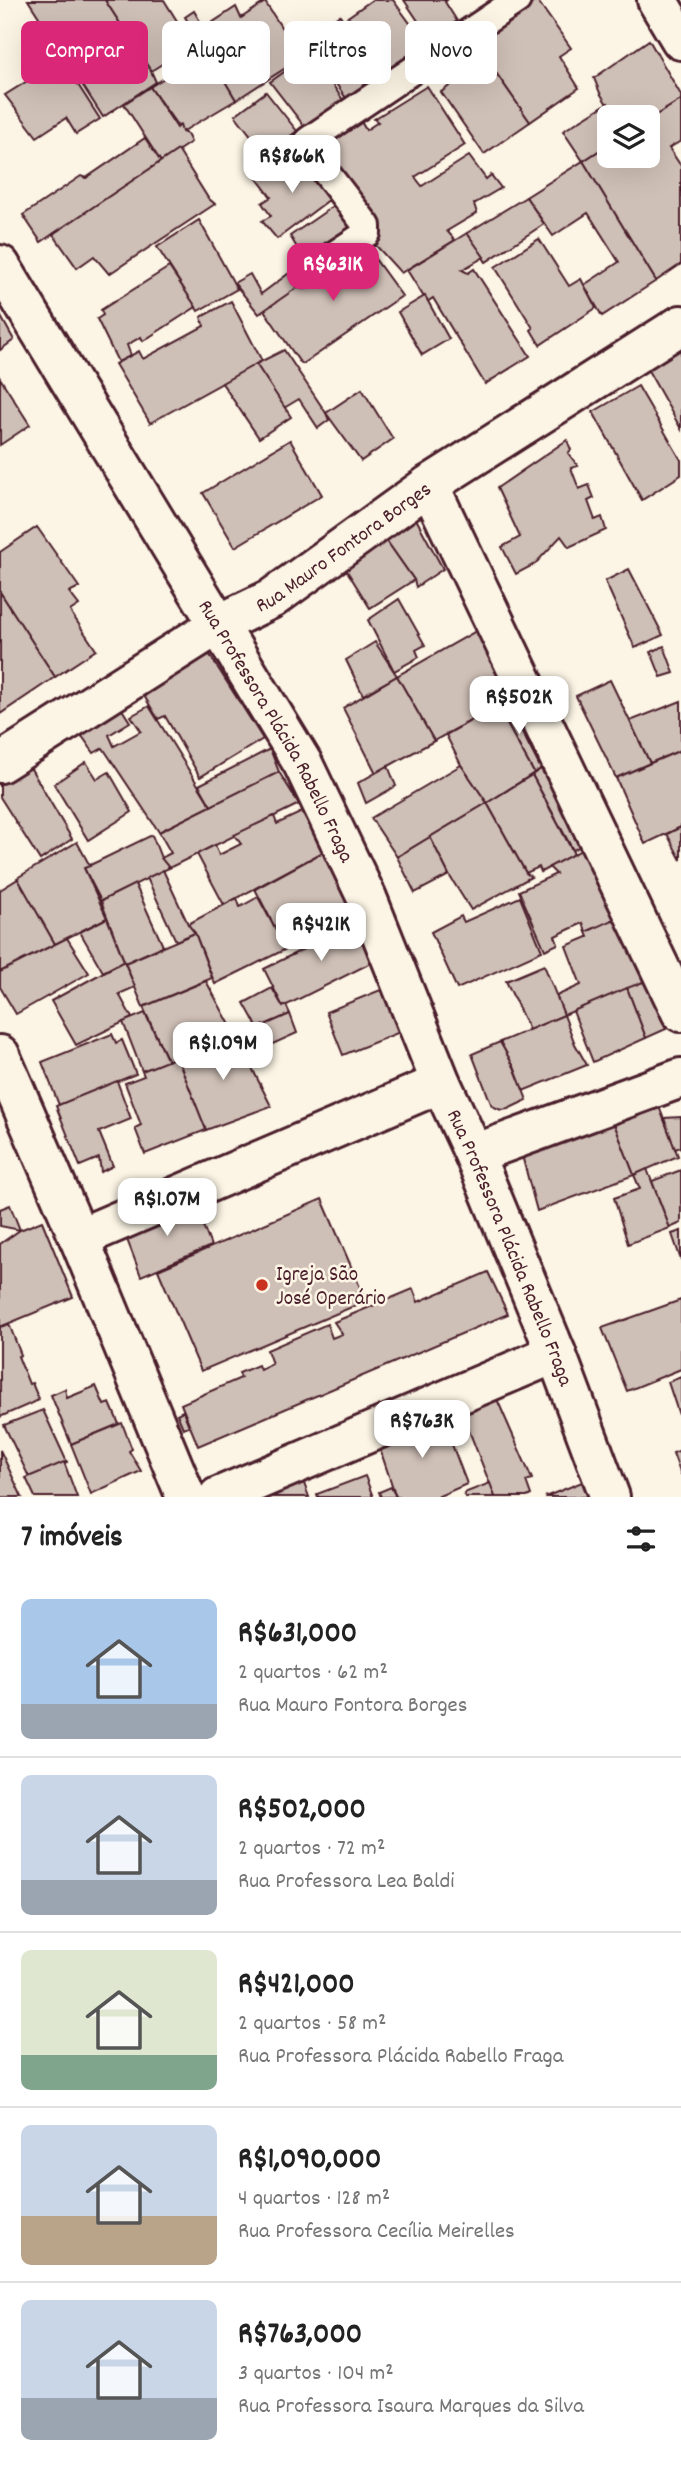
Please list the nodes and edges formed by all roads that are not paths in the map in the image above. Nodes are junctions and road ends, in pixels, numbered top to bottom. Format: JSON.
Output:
{"nodes":[{"id":1,"x":517,"y":0,"type":"edge"},
{"id":2,"x":657,"y":0,"type":"edge"},
{"id":3,"x":681,"y":40,"type":"edge"},
{"id":4,"x":0,"y":265,"type":"edge"},
{"id":5,"x":305,"y":274,"type":"dead end"},
{"id":6,"x":681,"y":325,"type":"edge"},
{"id":7,"x":429,"y":485,"type":"junction"},
{"id":8,"x":219,"y":624,"type":"junction"},
{"id":9,"x":0,"y":763,"type":"edge"},
{"id":10,"x":681,"y":1012,"type":"edge"},
{"id":11,"x":0,"y":1055,"type":"edge"},
{"id":12,"x":681,"y":1078,"type":"edge"},
{"id":13,"x":441,"y":1083,"type":"junction"},
{"id":14,"x":474,"y":1154,"type":"junction"},
{"id":15,"x":79,"y":1238,"type":"junction"},
{"id":16,"x":556,"y":1353,"type":"junction"},
{"id":17,"x":186,"y":1497,"type":"edge"},
{"id":18,"x":218,"y":1497,"type":"edge"},
{"id":19,"x":610,"y":1497,"type":"edge"}],
"edges":[{"from":1,"to":5,"type":"lane"},
{"from":2,"to":3,"type":"street"},
{"from":4,"to":8,"type":"street","name":"Rua Professora Plácida Rabello Fraga"},
{"from":6,"to":7,"type":"street","name":"Rua Mauro Fontora Borges"},
{"from":7,"to":8,"type":"street","name":"Rua Mauro Fontora Borges"},
{"from":7,"to":10,"type":"street"},
{"from":8,"to":9,"type":"street","name":"Rua Mauro Fontora Borges"},
{"from":8,"to":13,"type":"street","name":"Rua Professora Plácida Rabello Fraga"},
{"from":11,"to":15,"type":"street"},
{"from":12,"to":14,"type":"street"},
{"from":13,"to":14,"type":"street","name":"Rua Professora Plácida Rabello Fraga"},
{"from":13,"to":15,"type":"street"},
{"from":14,"to":16,"type":"street","name":"Rua Professora Plácida Rabello Fraga"},
{"from":15,"to":17,"type":"street"},
{"from":16,"to":18,"type":"street"},
{"from":16,"to":19,"type":"street","name":"Rua Professora Plácida Rabello Fraga"}]}
